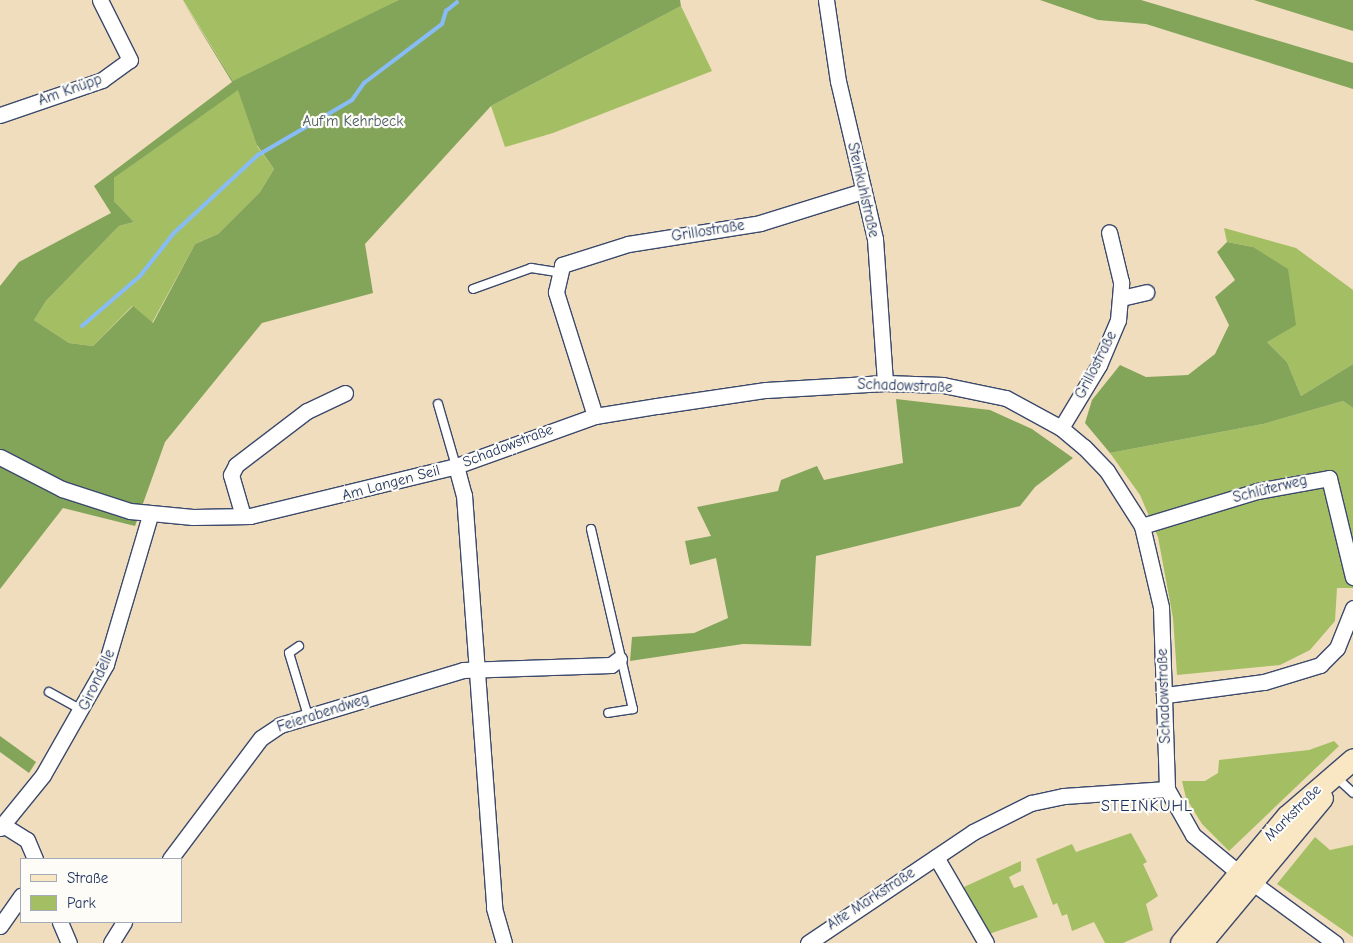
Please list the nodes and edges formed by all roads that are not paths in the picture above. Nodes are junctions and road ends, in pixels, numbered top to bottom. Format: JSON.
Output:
{"nodes":[{"id":1,"x":100,"y":0,"type":"edge"},
{"id":2,"x":826,"y":0,"type":"edge"},
{"id":3,"x":0,"y":115,"type":"edge"},
{"id":4,"x":863,"y":191,"type":"junction"},
{"id":5,"x":1109,"y":232,"type":"dead end"},
{"id":6,"x":557,"y":272,"type":"junction"},
{"id":7,"x":473,"y":289,"type":"dead end"},
{"id":8,"x":1146,"y":292,"type":"dead end"},
{"id":9,"x":1121,"y":298,"type":"junction"},
{"id":10,"x":884,"y":383,"type":"junction"},
{"id":11,"x":345,"y":393,"type":"dead end"},
{"id":12,"x":438,"y":404,"type":"dead end"},
{"id":13,"x":595,"y":416,"type":"junction"},
{"id":14,"x":1061,"y":428,"type":"junction"},
{"id":15,"x":0,"y":457,"type":"edge"},
{"id":16,"x":456,"y":466,"type":"junction"},
{"id":17,"x":150,"y":515,"type":"junction"},
{"id":18,"x":243,"y":516,"type":"junction"},
{"id":19,"x":1142,"y":526,"type":"junction"},
{"id":20,"x":590,"y":529,"type":"dead end"},
{"id":21,"x":1353,"y":577,"type":"edge"},
{"id":22,"x":1353,"y":608,"type":"edge"},
{"id":23,"x":299,"y":646,"type":"dead end"},
{"id":24,"x":619,"y":659,"type":"junction"},
{"id":25,"x":477,"y":669,"type":"junction"},
{"id":26,"x":49,"y":692,"type":"dead end"},
{"id":27,"x":1166,"y":695,"type":"junction"},
{"id":28,"x":83,"y":710,"type":"junction"},
{"id":29,"x":608,"y":713,"type":"dead end"},
{"id":30,"x":308,"y":716,"type":"junction"},
{"id":31,"x":1353,"y":760,"type":"edge"},
{"id":32,"x":1342,"y":782,"type":"edge"},
{"id":33,"x":1167,"y":789,"type":"junction"},
{"id":34,"x":2,"y":827,"type":"edge"},
{"id":35,"x":936,"y":857,"type":"junction"},
{"id":36,"x":35,"y":858,"type":"edge"},
{"id":37,"x":171,"y":858,"type":"edge"},
{"id":38,"x":1246,"y":878,"type":"junction"},
{"id":39,"x":20,"y":897,"type":"edge"},
{"id":40,"x":123,"y":923,"type":"edge"},
{"id":41,"x":0,"y":926,"type":"edge"},
{"id":42,"x":111,"y":943,"type":"edge"},
{"id":43,"x":504,"y":943,"type":"edge"},
{"id":44,"x":808,"y":943,"type":"edge"},
{"id":45,"x":986,"y":943,"type":"edge"},
{"id":46,"x":1181,"y":943,"type":"edge"},
{"id":47,"x":1201,"y":943,"type":"edge"},
{"id":48,"x":1336,"y":943,"type":"edge"}],
"edges":[{"from":1,"to":3,"type":"street","name":"Am Knüpp"},
{"from":2,"to":4,"type":"street","name":"Steinkuhlstraße"},
{"from":4,"to":6,"type":"street","name":"Grillostraße"},
{"from":4,"to":10,"type":"street","name":"Steinkuhlstraße"},
{"from":5,"to":9,"type":"street","name":"Grillostraße"},
{"from":6,"to":7,"type":"lane"},
{"from":6,"to":13,"type":"street"},
{"from":8,"to":9,"type":"street"},
{"from":9,"to":14,"type":"street","name":"Grillostraße"},
{"from":10,"to":13,"type":"street","name":"Schadowstraße"},
{"from":10,"to":14,"type":"street","name":"Schadowstraße"},
{"from":11,"to":18,"type":"street"},
{"from":12,"to":16,"type":"lane"},
{"from":13,"to":16,"type":"street","name":"Schadowstraße"},
{"from":14,"to":19,"type":"street","name":"Schadowstraße"},
{"from":15,"to":17,"type":"street","name":"Am Langen Seil"},
{"from":16,"to":18,"type":"street","name":"Am Langen Seil"},
{"from":16,"to":25,"type":"street","name":"Am Langen Seil"},
{"from":17,"to":18,"type":"street","name":"Am Langen Seil"},
{"from":17,"to":28,"type":"street","name":"Girondelle"},
{"from":19,"to":21,"type":"street","name":"Schlüterweg"},
{"from":19,"to":27,"type":"street","name":"Schadowstraße"},
{"from":20,"to":24,"type":"lane"},
{"from":22,"to":27,"type":"street"},
{"from":23,"to":30,"type":"lane"},
{"from":24,"to":25,"type":"street"},
{"from":24,"to":29,"type":"lane"},
{"from":25,"to":30,"type":"street","name":"Feierabendweg"},
{"from":25,"to":43,"type":"street","name":"Am Langen Seil"},
{"from":26,"to":28,"type":"lane"},
{"from":27,"to":33,"type":"street","name":"Schadowstraße"},
{"from":28,"to":34,"type":"street","name":"Girondelle"},
{"from":30,"to":37,"type":"street","name":"Feierabendweg"},
{"from":31,"to":32,"type":"main road","name":"Markstraße"},
{"from":32,"to":38,"type":"main road","name":"Markstraße"},
{"from":33,"to":35,"type":"street","name":"Alte Markstraße"},
{"from":33,"to":38,"type":"street","name":"Schadowstraße"},
{"from":34,"to":36,"type":"street","name":"Girondelle"},
{"from":35,"to":44,"type":"street","name":"Alte Markstraße"},
{"from":35,"to":45,"type":"street"},
{"from":38,"to":46,"type":"main road","name":"Markstraße"},
{"from":38,"to":47,"type":"main road","name":"Markstraße"},
{"from":38,"to":48,"type":"street","name":"Schadowstraße"},
{"from":39,"to":41,"type":"street"},
{"from":40,"to":42,"type":"street"}]}
